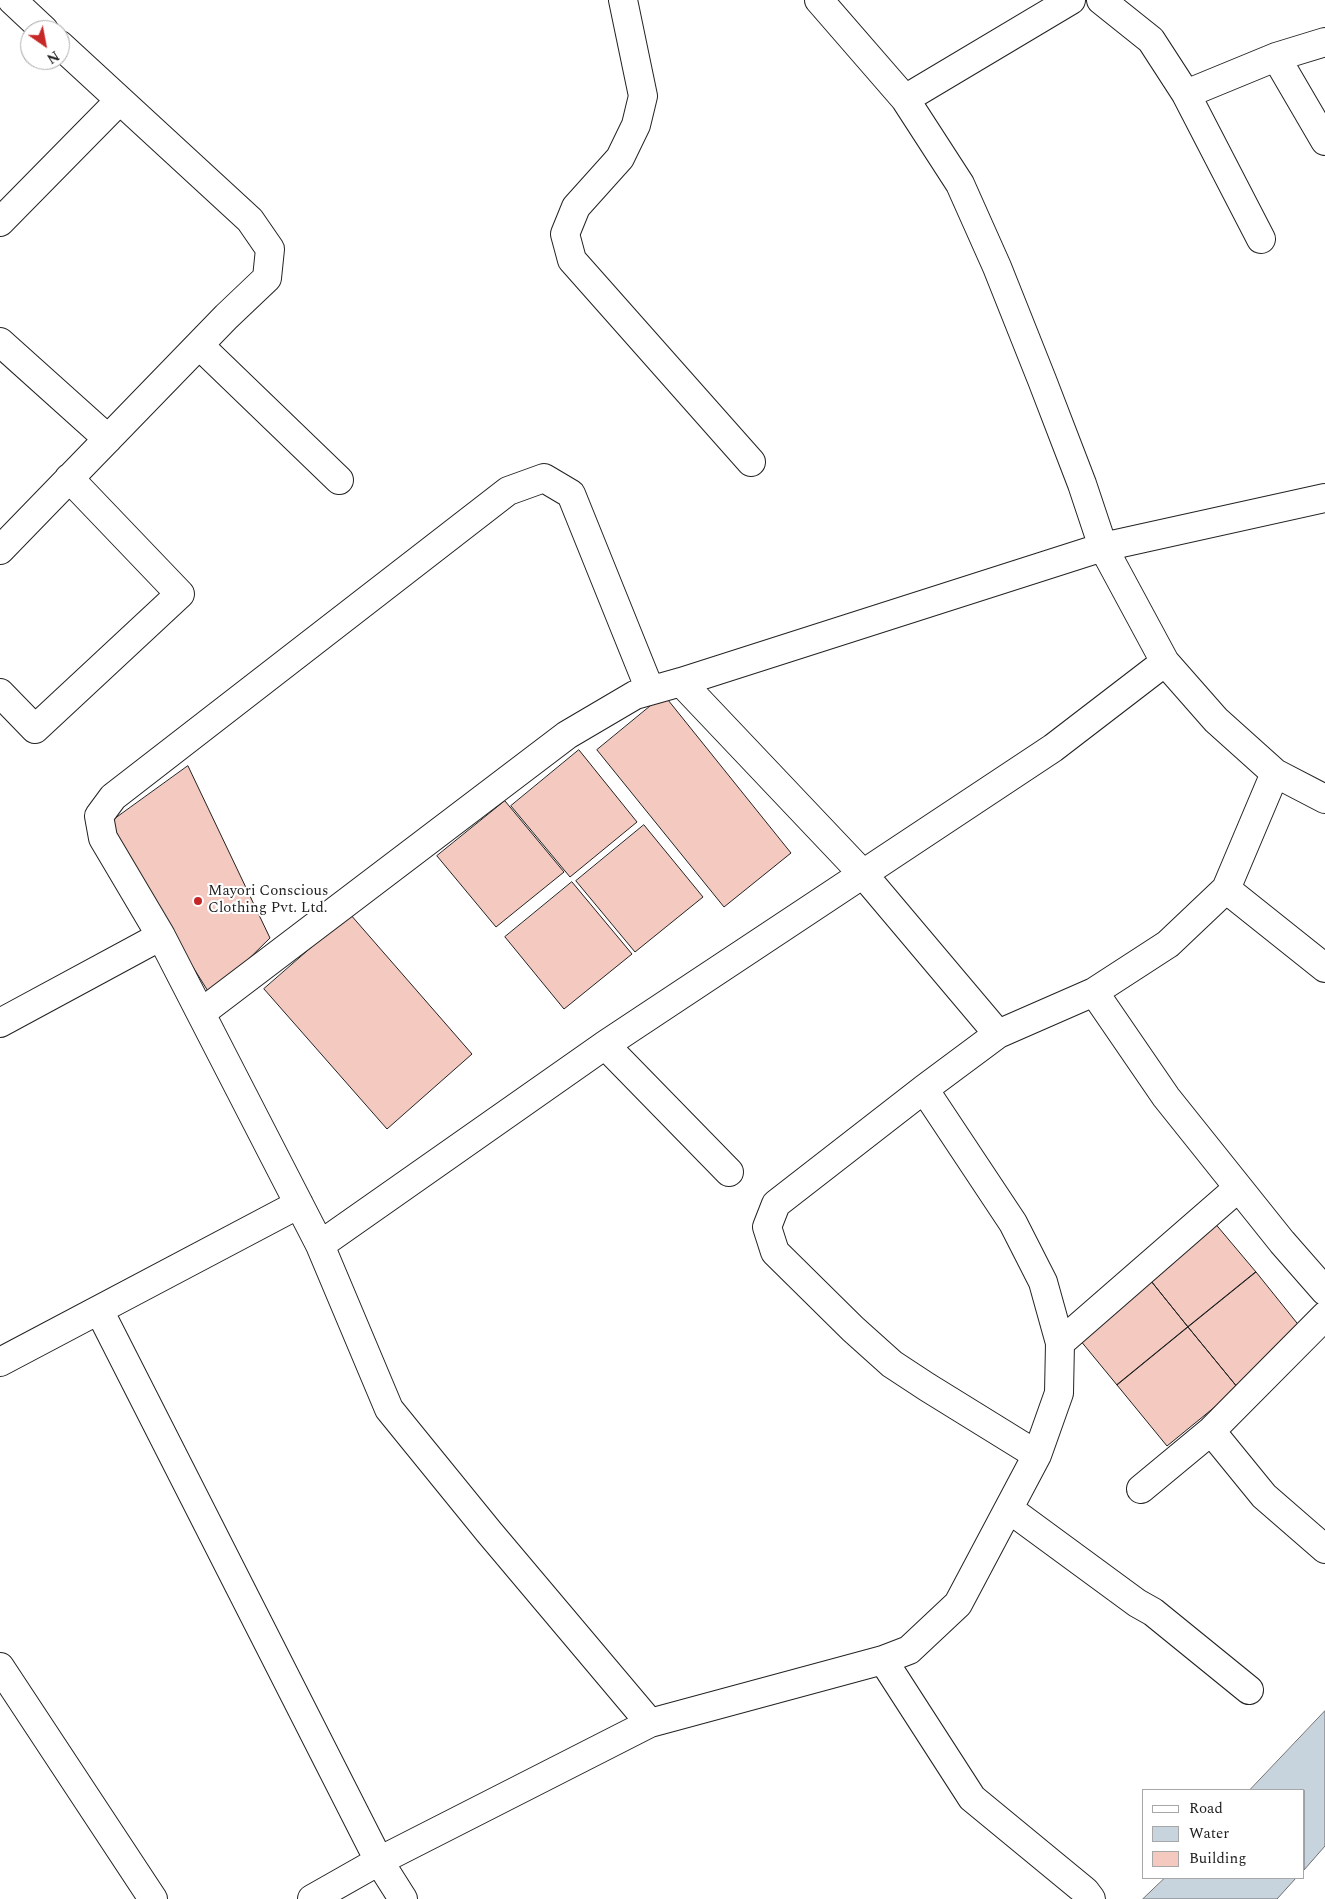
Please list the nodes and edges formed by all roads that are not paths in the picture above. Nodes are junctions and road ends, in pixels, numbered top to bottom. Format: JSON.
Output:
{"nodes":[{"id":1,"x":12,"y":0,"type":"edge"},
{"id":2,"x":623,"y":0,"type":"edge"},
{"id":3,"x":819,"y":0,"type":"edge"},
{"id":4,"x":1071,"y":0,"type":"edge"},
{"id":5,"x":1101,"y":0,"type":"edge"},
{"id":6,"x":33,"y":20,"type":"edge"},
{"id":7,"x":1325,"y":42,"type":"edge"},
{"id":8,"x":70,"y":54,"type":"edge"},
{"id":9,"x":1276,"y":57,"type":"junction"},
{"id":10,"x":1186,"y":94,"type":"junction"},
{"id":11,"x":905,"y":98,"type":"junction"},
{"id":12,"x":119,"y":101,"type":"junction"},
{"id":13,"x":1325,"y":141,"type":"edge"},
{"id":14,"x":0,"y":222,"type":"edge"},
{"id":15,"x":1260,"y":239,"type":"dead end"},
{"id":16,"x":0,"y":342,"type":"edge"},
{"id":17,"x":199,"y":345,"type":"junction"},
{"id":18,"x":108,"y":439,"type":"junction"},
{"id":19,"x":751,"y":462,"type":"dead end"},
{"id":20,"x":69,"y":478,"type":"junction"},
{"id":21,"x":339,"y":480,"type":"dead end"},
{"id":22,"x":1325,"y":498,"type":"edge"},
{"id":23,"x":1103,"y":547,"type":"junction"},
{"id":24,"x":0,"y":550,"type":"edge"},
{"id":25,"x":1165,"y":662,"type":"junction"},
{"id":26,"x":681,"y":682,"type":"junction"},
{"id":27,"x":650,"y":690,"type":"junction"},
{"id":28,"x":0,"y":693,"type":"edge"},
{"id":29,"x":1275,"y":773,"type":"junction"},
{"id":30,"x":1325,"y":798,"type":"edge"},
{"id":31,"x":863,"y":874,"type":"junction"},
{"id":32,"x":1226,"y":889,"type":"junction"},
{"id":33,"x":161,"y":936,"type":"junction"},
{"id":34,"x":1325,"y":968,"type":"edge"},
{"id":35,"x":1094,"y":992,"type":"junction"},
{"id":36,"x":201,"y":1013,"type":"junction"},
{"id":37,"x":0,"y":1024,"type":"edge"},
{"id":38,"x":998,"y":1034,"type":"junction"},
{"id":39,"x":605,"y":1044,"type":"junction"},
{"id":40,"x":924,"y":1089,"type":"junction"},
{"id":41,"x":729,"y":1172,"type":"dead end"},
{"id":42,"x":1238,"y":1188,"type":"junction"},
{"id":43,"x":299,"y":1204,"type":"junction"},
{"id":44,"x":320,"y":1245,"type":"junction"},
{"id":45,"x":1325,"y":1291,"type":"edge"},
{"id":46,"x":99,"y":1310,"type":"junction"},
{"id":47,"x":1325,"y":1316,"type":"edge"},
{"id":48,"x":1060,"y":1343,"type":"junction"},
{"id":49,"x":0,"y":1362,"type":"edge"},
{"id":50,"x":1211,"y":1431,"type":"junction"},
{"id":51,"x":1037,"y":1455,"type":"junction"},
{"id":52,"x":1141,"y":1489,"type":"dead end"},
{"id":53,"x":1009,"y":1510,"type":"junction"},
{"id":54,"x":1325,"y":1549,"type":"edge"},
{"id":55,"x":883,"y":1660,"type":"junction"},
{"id":56,"x":0,"y":1667,"type":"edge"},
{"id":57,"x":1249,"y":1690,"type":"dead end"},
{"id":58,"x":650,"y":1724,"type":"junction"},
{"id":59,"x":378,"y":1861,"type":"junction"},
{"id":60,"x":1085,"y":1896,"type":"edge"},
{"id":61,"x":153,"y":1899,"type":"edge"},
{"id":62,"x":312,"y":1899,"type":"edge"},
{"id":63,"x":403,"y":1899,"type":"edge"}],
"edges":[{"from":1,"to":6,"type":"street"},
{"from":2,"to":19,"type":"street"},
{"from":3,"to":11,"type":"street"},
{"from":4,"to":11,"type":"street"},
{"from":5,"to":10,"type":"street"},
{"from":7,"to":9,"type":"street"},
{"from":8,"to":12,"type":"street"},
{"from":9,"to":10,"type":"street"},
{"from":9,"to":13,"type":"street"},
{"from":10,"to":15,"type":"street"},
{"from":11,"to":23,"type":"street"},
{"from":12,"to":14,"type":"street"},
{"from":12,"to":17,"type":"street"},
{"from":16,"to":18,"type":"street"},
{"from":17,"to":18,"type":"street"},
{"from":17,"to":21,"type":"street"},
{"from":18,"to":20,"type":"street"},
{"from":20,"to":24,"type":"street"},
{"from":20,"to":28,"type":"street"},
{"from":22,"to":23,"type":"street"},
{"from":23,"to":25,"type":"street"},
{"from":23,"to":26,"type":"street"},
{"from":25,"to":29,"type":"street"},
{"from":25,"to":31,"type":"street"},
{"from":26,"to":27,"type":"street"},
{"from":26,"to":31,"type":"street"},
{"from":27,"to":33,"type":"street"},
{"from":27,"to":36,"type":"street"},
{"from":29,"to":30,"type":"street"},
{"from":29,"to":32,"type":"street"},
{"from":31,"to":38,"type":"street"},
{"from":31,"to":39,"type":"street"},
{"from":32,"to":34,"type":"street"},
{"from":32,"to":35,"type":"street"},
{"from":33,"to":36,"type":"street"},
{"from":33,"to":37,"type":"street"},
{"from":35,"to":38,"type":"street"},
{"from":35,"to":42,"type":"street"},
{"from":36,"to":43,"type":"street"},
{"from":38,"to":40,"type":"street"},
{"from":39,"to":41,"type":"street"},
{"from":39,"to":44,"type":"street"},
{"from":40,"to":48,"type":"street"},
{"from":40,"to":51,"type":"street"},
{"from":42,"to":45,"type":"street"},
{"from":42,"to":48,"type":"street"},
{"from":43,"to":44,"type":"street"},
{"from":43,"to":46,"type":"street"},
{"from":44,"to":58,"type":"street"},
{"from":46,"to":49,"type":"street"},
{"from":46,"to":59,"type":"street"},
{"from":47,"to":50,"type":"street"},
{"from":48,"to":51,"type":"street"},
{"from":50,"to":52,"type":"street"},
{"from":50,"to":54,"type":"street"},
{"from":51,"to":53,"type":"street"},
{"from":53,"to":55,"type":"street"},
{"from":53,"to":57,"type":"street"},
{"from":55,"to":58,"type":"street"},
{"from":55,"to":60,"type":"street"},
{"from":56,"to":61,"type":"street"},
{"from":58,"to":59,"type":"street"},
{"from":59,"to":62,"type":"street"},
{"from":59,"to":63,"type":"street"}]}
